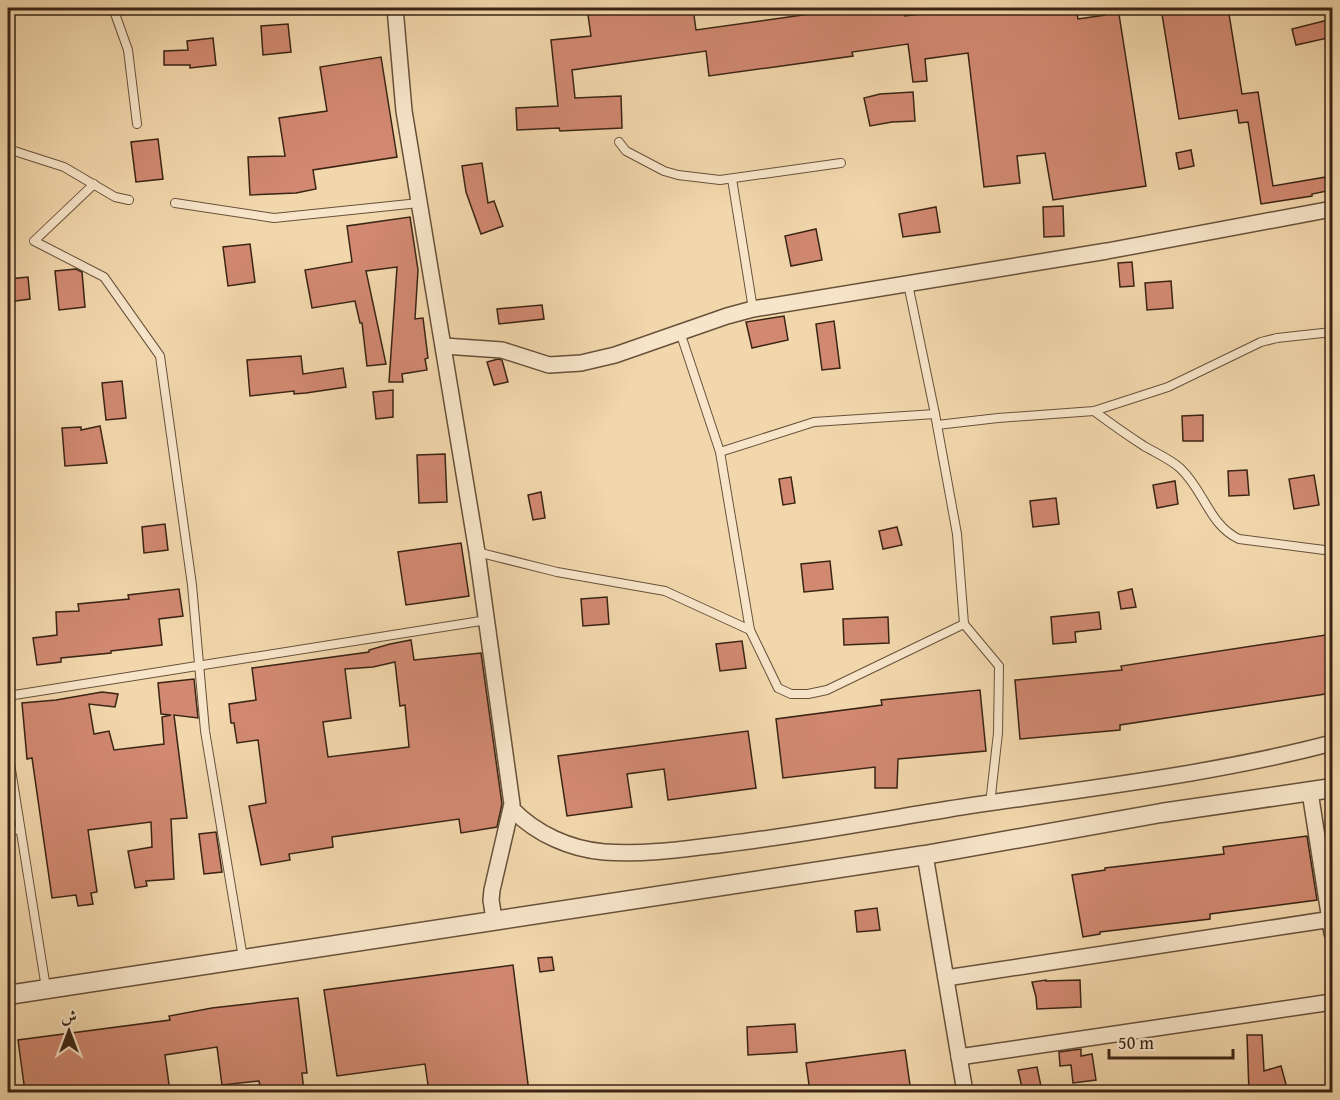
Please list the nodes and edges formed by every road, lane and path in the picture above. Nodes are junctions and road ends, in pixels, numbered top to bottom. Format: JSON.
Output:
{"nodes":[{"id":1,"x":113,"y":8,"type":"edge"},
{"id":2,"x":395,"y":8,"type":"edge"},
{"id":3,"x":137,"y":124,"type":"dead end"},
{"id":4,"x":619,"y":142,"type":"dead end"},
{"id":5,"x":8,"y":149,"type":"edge"},
{"id":6,"x":842,"y":163,"type":"dead end"},
{"id":7,"x":732,"y":179,"type":"junction"},
{"id":8,"x":94,"y":184,"type":"junction"},
{"id":9,"x":129,"y":200,"type":"dead end"},
{"id":10,"x":175,"y":203,"type":"dead end"},
{"id":11,"x":419,"y":203,"type":"junction"},
{"id":12,"x":1332,"y":209,"type":"edge"},
{"id":13,"x":908,"y":284,"type":"junction"},
{"id":14,"x":753,"y":309,"type":"junction"},
{"id":15,"x":680,"y":332,"type":"junction"},
{"id":16,"x":1332,"y":333,"type":"edge"},
{"id":17,"x":444,"y":346,"type":"junction"},
{"id":18,"x":1094,"y":411,"type":"junction"},
{"id":19,"x":935,"y":414,"type":"junction"},
{"id":20,"x":937,"y":425,"type":"junction"},
{"id":21,"x":720,"y":452,"type":"junction"},
{"id":22,"x":1332,"y":551,"type":"edge"},
{"id":23,"x":477,"y":552,"type":"junction"},
{"id":24,"x":487,"y":620,"type":"junction"},
{"id":25,"x":964,"y":624,"type":"junction"},
{"id":26,"x":750,"y":630,"type":"junction"},
{"id":27,"x":199,"y":665,"type":"junction"},
{"id":28,"x":8,"y":696,"type":"edge"},
{"id":29,"x":1332,"y":743,"type":"edge"},
{"id":30,"x":8,"y":751,"type":"edge"},
{"id":31,"x":1332,"y":788,"type":"edge"},
{"id":32,"x":1310,"y":792,"type":"junction"},
{"id":33,"x":990,"y":804,"type":"junction"},
{"id":34,"x":512,"y":809,"type":"junction"},
{"id":35,"x":20,"y":829,"type":"junction"},
{"id":36,"x":8,"y":831,"type":"edge"},
{"id":37,"x":925,"y":855,"type":"junction"},
{"id":38,"x":494,"y":920,"type":"junction"},
{"id":39,"x":1332,"y":924,"type":"edge"},
{"id":40,"x":243,"y":958,"type":"junction"},
{"id":41,"x":946,"y":978,"type":"junction"},
{"id":42,"x":46,"y":990,"type":"junction"},
{"id":43,"x":8,"y":995,"type":"edge"},
{"id":44,"x":1332,"y":1002,"type":"edge"},
{"id":45,"x":959,"y":1057,"type":"junction"},
{"id":46,"x":965,"y":1092,"type":"edge"}],
"edges":[{"from":1,"to":3,"type":"lane"},
{"from":2,"to":11,"type":"street"},
{"from":4,"to":7,"type":"lane"},
{"from":5,"to":8,"type":"lane"},
{"from":6,"to":7,"type":"lane"},
{"from":7,"to":14,"type":"lane"},
{"from":8,"to":9,"type":"lane"},
{"from":8,"to":27,"type":"lane"},
{"from":10,"to":11,"type":"lane"},
{"from":11,"to":17,"type":"street"},
{"from":12,"to":13,"type":"street"},
{"from":13,"to":14,"type":"street"},
{"from":13,"to":19,"type":"lane"},
{"from":14,"to":15,"type":"street"},
{"from":15,"to":17,"type":"street"},
{"from":15,"to":21,"type":"lane"},
{"from":16,"to":18,"type":"lane"},
{"from":17,"to":23,"type":"street"},
{"from":18,"to":20,"type":"lane"},
{"from":18,"to":22,"type":"lane"},
{"from":19,"to":20,"type":"lane"},
{"from":19,"to":21,"type":"lane"},
{"from":20,"to":25,"type":"lane"},
{"from":21,"to":26,"type":"lane"},
{"from":23,"to":24,"type":"street"},
{"from":23,"to":26,"type":"lane"},
{"from":24,"to":27,"type":"lane"},
{"from":24,"to":34,"type":"street"},
{"from":25,"to":26,"type":"lane"},
{"from":25,"to":33,"type":"lane"},
{"from":27,"to":28,"type":"lane"},
{"from":27,"to":40,"type":"lane"},
{"from":29,"to":33,"type":"street"},
{"from":30,"to":35,"type":"lane"},
{"from":31,"to":32,"type":"street"},
{"from":32,"to":37,"type":"street"},
{"from":32,"to":39,"type":"street"},
{"from":33,"to":34,"type":"street"},
{"from":34,"to":38,"type":"street"},
{"from":35,"to":36,"type":"lane"},
{"from":35,"to":42,"type":"lane"},
{"from":37,"to":38,"type":"street"},
{"from":37,"to":41,"type":"street"},
{"from":38,"to":40,"type":"street"},
{"from":39,"to":41,"type":"street"},
{"from":40,"to":42,"type":"street"},
{"from":41,"to":45,"type":"street"},
{"from":42,"to":43,"type":"street"},
{"from":44,"to":45,"type":"street"},
{"from":45,"to":46,"type":"street"}]}
